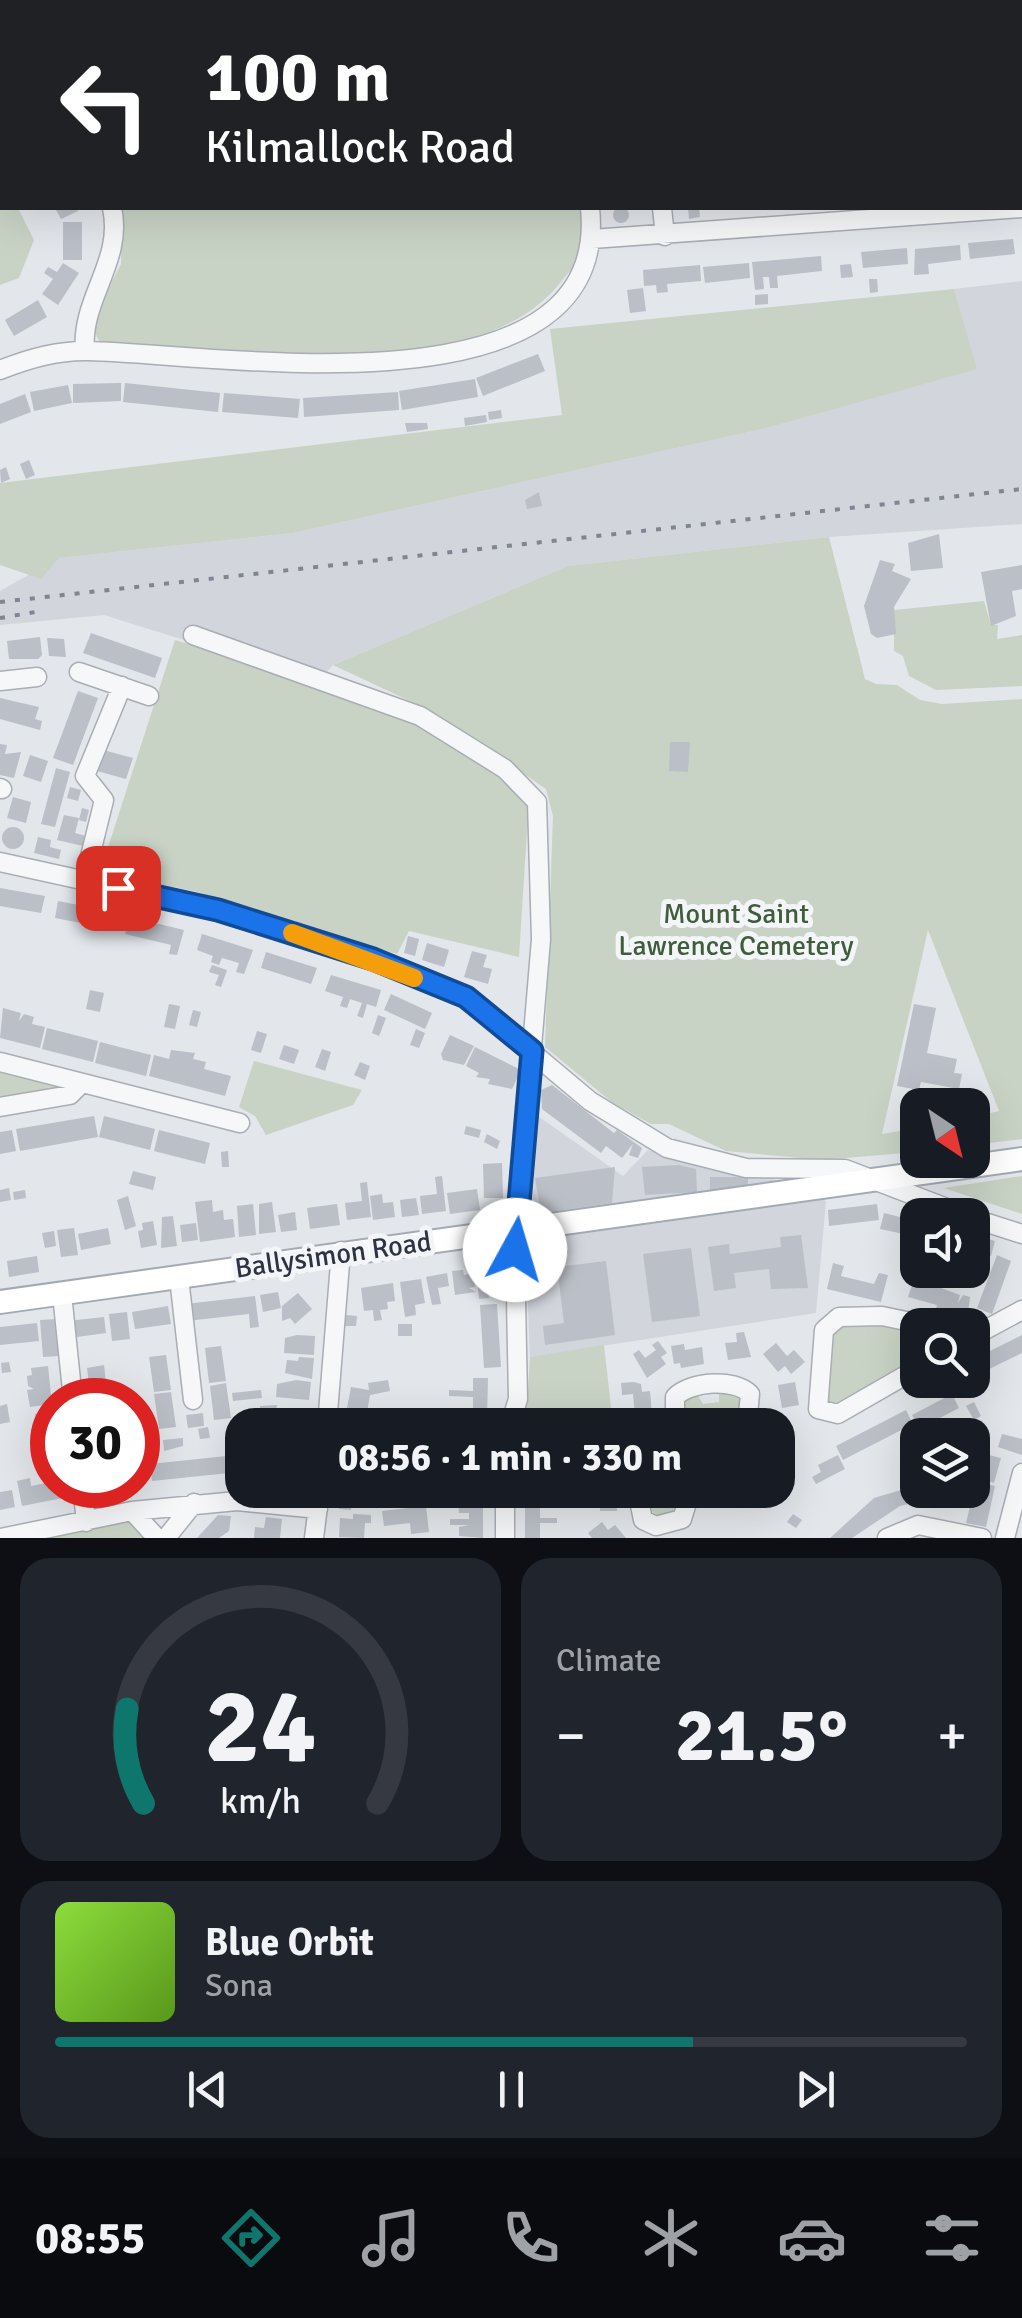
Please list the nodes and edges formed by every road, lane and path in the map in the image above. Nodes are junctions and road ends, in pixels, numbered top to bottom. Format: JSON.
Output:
{"nodes":[{"id":1,"x":112,"y":210,"type":"edge"},
{"id":2,"x":590,"y":210,"type":"edge"},
{"id":3,"x":662,"y":210,"type":"edge"},
{"id":4,"x":919,"y":210,"type":"edge"},
{"id":5,"x":786,"y":217,"type":"edge"},
{"id":6,"x":665,"y":236,"type":"junction"},
{"id":7,"x":592,"y":239,"type":"junction"},
{"id":8,"x":85,"y":351,"type":"junction"},
{"id":9,"x":0,"y":370,"type":"edge"},
{"id":10,"x":193,"y":635,"type":"dead end"},
{"id":11,"x":78,"y":672,"type":"dead end"},
{"id":12,"x":37,"y":677,"type":"dead end"},
{"id":13,"x":0,"y":681,"type":"edge"},
{"id":14,"x":122,"y":686,"type":"junction"},
{"id":15,"x":149,"y":696,"type":"dead end"},
{"id":16,"x":0,"y":862,"type":"edge"},
{"id":17,"x":84,"y":881,"type":"junction"},
{"id":18,"x":532,"y":1051,"type":"junction"},
{"id":19,"x":0,"y":1062,"type":"edge"},
{"id":20,"x":82,"y":1083,"type":"junction"},
{"id":21,"x":0,"y":1106,"type":"edge"},
{"id":22,"x":240,"y":1123,"type":"dead end"},
{"id":23,"x":1022,"y":1159,"type":"edge"},
{"id":24,"x":874,"y":1179,"type":"junction"},
{"id":25,"x":912,"y":1198,"type":"edge"},
{"id":26,"x":990,"y":1224,"type":"edge"},
{"id":27,"x":518,"y":1231,"type":"junction"},
{"id":28,"x":1022,"y":1234,"type":"edge"},
{"id":29,"x":341,"y":1251,"type":"junction"},
{"id":30,"x":180,"y":1278,"type":"junction"},
{"id":31,"x":62,"y":1294,"type":"junction"},
{"id":32,"x":0,"y":1302,"type":"edge"},
{"id":33,"x":1022,"y":1310,"type":"edge"},
{"id":34,"x":900,"y":1320,"type":"edge"},
{"id":35,"x":990,"y":1327,"type":"edge"},
{"id":36,"x":71,"y":1378,"type":"edge"},
{"id":37,"x":900,"y":1378,"type":"edge"},
{"id":38,"x":193,"y":1400,"type":"dead end"},
{"id":39,"x":328,"y":1408,"type":"edge"},
{"id":40,"x":515,"y":1408,"type":"edge"},
{"id":41,"x":675,"y":1408,"type":"edge"},
{"id":42,"x":749,"y":1408,"type":"edge"},
{"id":43,"x":1022,"y":1473,"type":"edge"},
{"id":44,"x":225,"y":1502,"type":"edge"},
{"id":45,"x":194,"y":1503,"type":"junction"},
{"id":46,"x":84,"y":1508,"type":"edge"},
{"id":47,"x":318,"y":1508,"type":"edge"},
{"id":48,"x":505,"y":1508,"type":"edge"},
{"id":49,"x":640,"y":1508,"type":"edge"},
{"id":50,"x":688,"y":1508,"type":"edge"},
{"id":51,"x":132,"y":1511,"type":"junction"},
{"id":52,"x":86,"y":1522,"type":"junction"},
{"id":53,"x":1,"y":1538,"type":"edge"},
{"id":54,"x":158,"y":1538,"type":"edge"},
{"id":55,"x":166,"y":1538,"type":"edge"},
{"id":56,"x":314,"y":1538,"type":"edge"},
{"id":57,"x":506,"y":1538,"type":"edge"},
{"id":58,"x":886,"y":1538,"type":"edge"},
{"id":59,"x":982,"y":1538,"type":"edge"},
{"id":60,"x":1005,"y":1538,"type":"edge"}],
"edges":[{"from":1,"to":8,"type":"street"},
{"from":2,"to":7,"type":"street"},
{"from":3,"to":6,"type":"street"},
{"from":4,"to":5,"type":"street"},
{"from":5,"to":6,"type":"street"},
{"from":6,"to":7,"type":"street"},
{"from":7,"to":8,"type":"street"},
{"from":8,"to":9,"type":"street"},
{"from":10,"to":18,"type":"street"},
{"from":11,"to":14,"type":"street"},
{"from":12,"to":13,"type":"street"},
{"from":14,"to":15,"type":"street"},
{"from":14,"to":17,"type":"street"},
{"from":16,"to":17,"type":"street"},
{"from":17,"to":18,"type":"street"},
{"from":18,"to":24,"type":"street"},
{"from":18,"to":27,"type":"street"},
{"from":19,"to":20,"type":"street"},
{"from":20,"to":21,"type":"street"},
{"from":20,"to":22,"type":"street"},
{"from":23,"to":24,"type":"main road","name":"Ballysimon Road"},
{"from":24,"to":25,"type":"street"},
{"from":24,"to":27,"type":"main road","name":"Ballysimon Road"},
{"from":26,"to":28,"type":"street"},
{"from":27,"to":29,"type":"main road","name":"Ballysimon Road"},
{"from":27,"to":40,"type":"street"},
{"from":29,"to":30,"type":"main road","name":"Ballysimon Road"},
{"from":29,"to":39,"type":"street"},
{"from":30,"to":31,"type":"main road","name":"Ballysimon Road"},
{"from":30,"to":38,"type":"street"},
{"from":31,"to":32,"type":"main road","name":"Ballysimon Road"},
{"from":31,"to":36,"type":"street"},
{"from":33,"to":35,"type":"street"},
{"from":34,"to":37,"type":"street"},
{"from":41,"to":42,"type":"street"},
{"from":43,"to":60,"type":"street"},
{"from":44,"to":45,"type":"street"},
{"from":45,"to":51,"type":"street"},
{"from":45,"to":55,"type":"street"},
{"from":46,"to":52,"type":"street"},
{"from":47,"to":56,"type":"street"},
{"from":48,"to":57,"type":"street"},
{"from":49,"to":50,"type":"street"},
{"from":51,"to":52,"type":"street"},
{"from":51,"to":54,"type":"street"},
{"from":52,"to":53,"type":"street"},
{"from":58,"to":59,"type":"street"}]}
